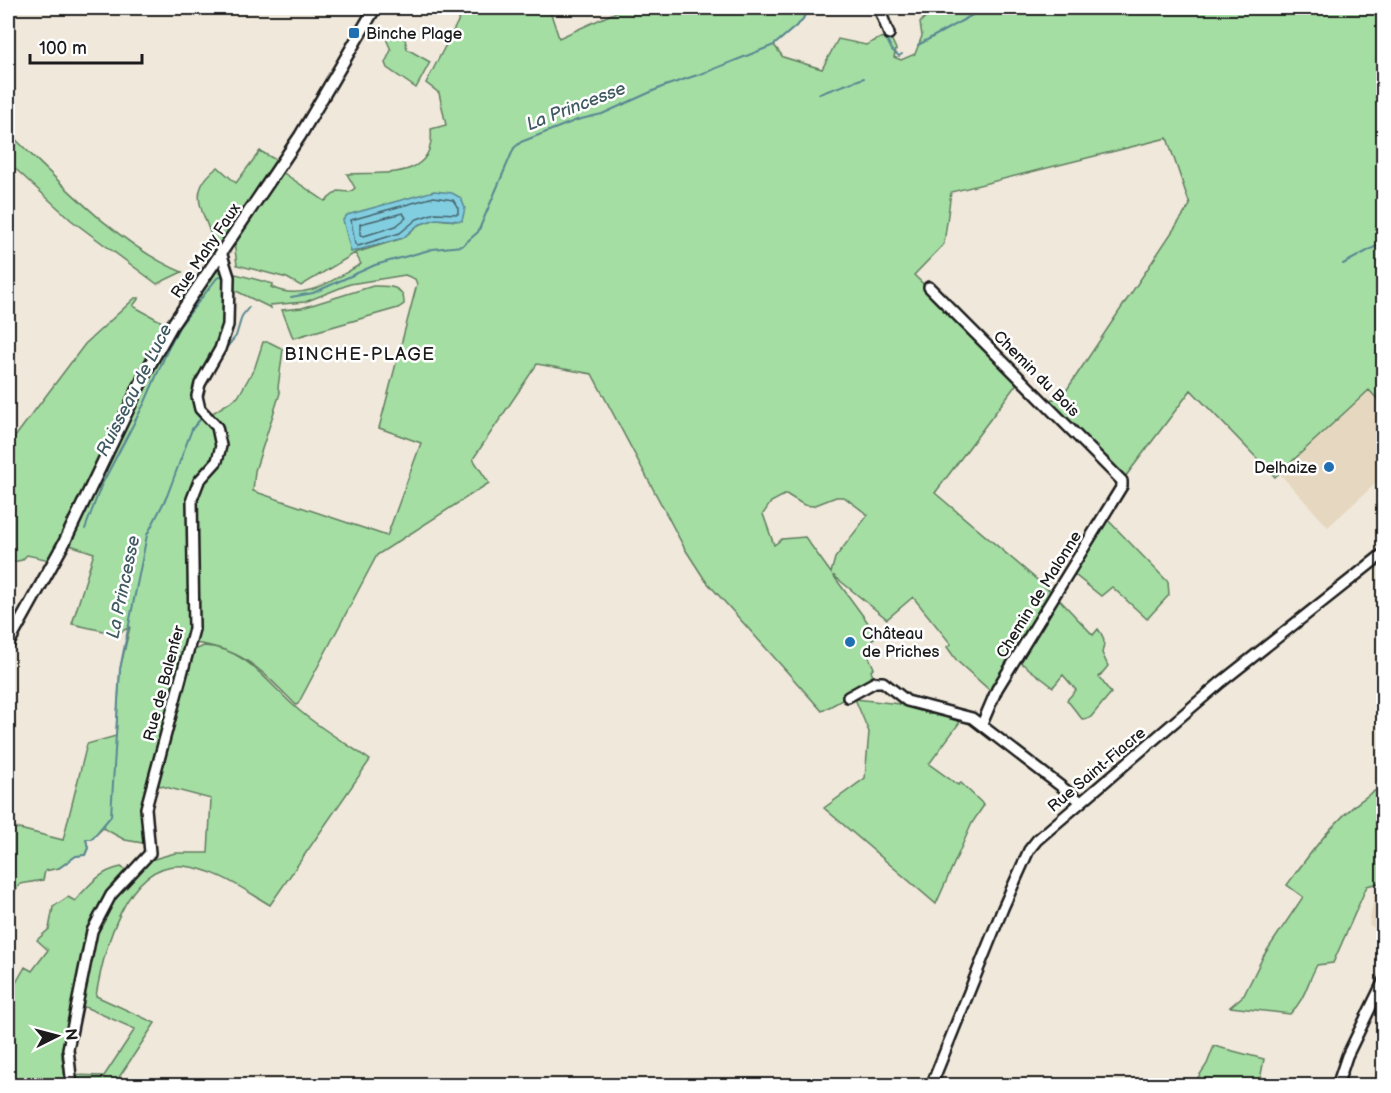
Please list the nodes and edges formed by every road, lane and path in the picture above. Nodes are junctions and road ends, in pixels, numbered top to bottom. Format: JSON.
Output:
{"nodes":[{"id":1,"x":375,"y":8,"type":"edge"},
{"id":2,"x":879,"y":8,"type":"edge"},
{"id":3,"x":889,"y":34,"type":"dead end"},
{"id":4,"x":220,"y":252,"type":"junction"},
{"id":5,"x":929,"y":287,"type":"dead end"},
{"id":6,"x":1122,"y":481,"type":"joint"},
{"id":7,"x":1383,"y":553,"type":"edge"},
{"id":8,"x":8,"y":644,"type":"edge"},
{"id":9,"x":848,"y":697,"type":"dead end"},
{"id":10,"x":982,"y":724,"type":"junction"},
{"id":11,"x":1080,"y":801,"type":"junction"},
{"id":12,"x":1383,"y":980,"type":"edge"},
{"id":13,"x":72,"y":1086,"type":"edge"},
{"id":14,"x":931,"y":1086,"type":"edge"},
{"id":15,"x":1337,"y":1086,"type":"edge"}],
"edges":[{"from":1,"to":4,"type":"street","name":"Rue Mahy Faux"},
{"from":2,"to":3,"type":"street"},
{"from":4,"to":8,"type":"street","name":"Rue Mahy Faux"},
{"from":4,"to":13,"type":"street","name":"Rue de Balenfer"},
{"from":5,"to":6,"type":"street","name":"Chemin du Bois"},
{"from":6,"to":10,"type":"street","name":"Chemin de Malonne"},
{"from":7,"to":11,"type":"street","name":"Rue Saint-Fiacre"},
{"from":9,"to":10,"type":"street"},
{"from":10,"to":11,"type":"street"},
{"from":11,"to":14,"type":"street","name":"Rue Saint-Fiacre"},
{"from":12,"to":15,"type":"street"}]}
